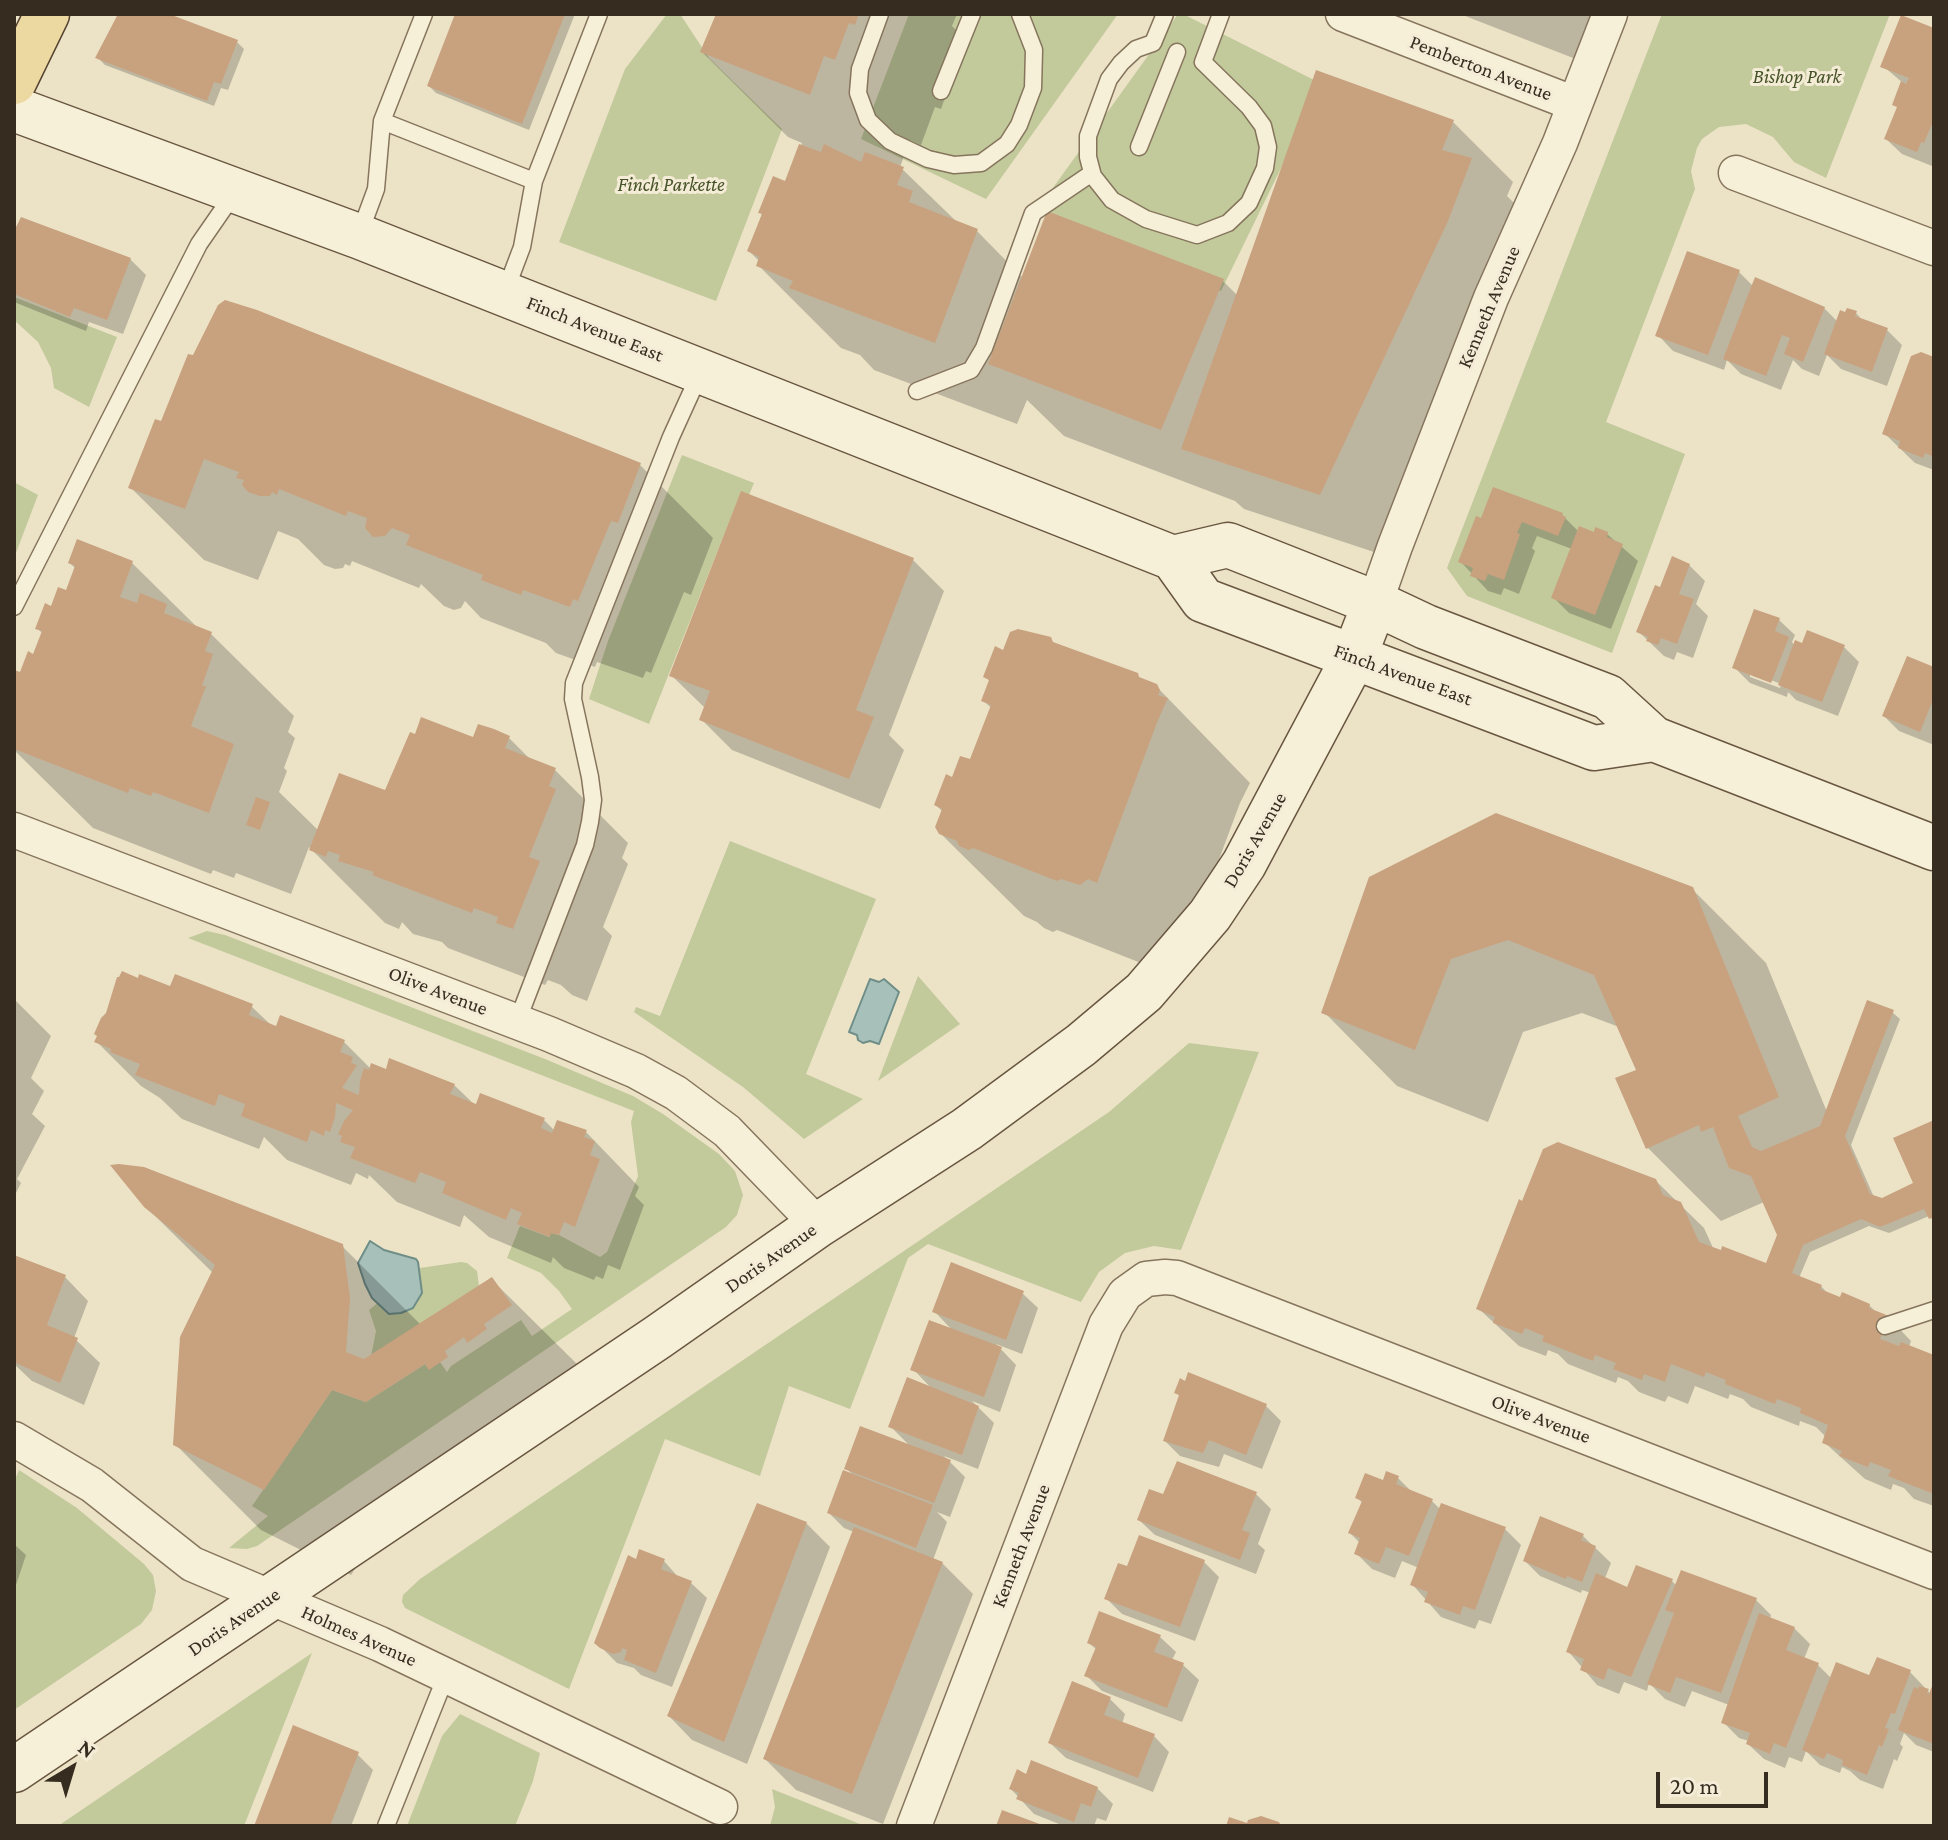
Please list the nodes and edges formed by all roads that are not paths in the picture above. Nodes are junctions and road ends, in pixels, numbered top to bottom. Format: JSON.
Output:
{"nodes":[{"id":1,"x":47,"y":14,"type":"edge"},
{"id":2,"x":424,"y":14,"type":"edge"},
{"id":3,"x":599,"y":14,"type":"edge"},
{"id":4,"x":880,"y":14,"type":"edge"},
{"id":5,"x":972,"y":14,"type":"edge"},
{"id":6,"x":1020,"y":14,"type":"edge"},
{"id":7,"x":1165,"y":14,"type":"edge"},
{"id":8,"x":1221,"y":14,"type":"edge"},
{"id":9,"x":1343,"y":14,"type":"edge"},
{"id":10,"x":1610,"y":14,"type":"edge"},
{"id":11,"x":1153,"y":43,"type":"junction"},
{"id":12,"x":1177,"y":52,"type":"junction"},
{"id":13,"x":1203,"y":62,"type":"junction"},
{"id":14,"x":14,"y":82,"type":"edge"},
{"id":15,"x":941,"y":91,"type":"dead end"},
{"id":16,"x":1575,"y":104,"type":"junction"},
{"id":17,"x":14,"y":109,"type":"edge"},
{"id":18,"x":382,"y":121,"type":"junction"},
{"id":19,"x":1139,"y":147,"type":"dead end"},
{"id":20,"x":1092,"y":173,"type":"junction"},
{"id":21,"x":1736,"y":173,"type":"dead end"},
{"id":22,"x":534,"y":181,"type":"junction"},
{"id":23,"x":236,"y":191,"type":"junction"},
{"id":24,"x":358,"y":236,"type":"junction"},
{"id":25,"x":1934,"y":248,"type":"edge"},
{"id":26,"x":504,"y":293,"type":"junction"},
{"id":27,"x":701,"y":371,"type":"junction"},
{"id":28,"x":917,"y":391,"type":"dead end"},
{"id":29,"x":1173,"y":558,"type":"junction"},
{"id":30,"x":1375,"y":603,"type":"junction"},
{"id":31,"x":14,"y":607,"type":"edge"},
{"id":32,"x":1354,"y":657,"type":"junction"},
{"id":33,"x":1654,"y":739,"type":"junction"},
{"id":34,"x":14,"y":830,"type":"edge"},
{"id":35,"x":1934,"y":848,"type":"edge"},
{"id":36,"x":517,"y":1022,"type":"junction"},
{"id":37,"x":818,"y":1225,"type":"junction"},
{"id":38,"x":1146,"y":1279,"type":"joint"},
{"id":39,"x":1934,"y":1310,"type":"edge"},
{"id":40,"x":1885,"y":1326,"type":"dead end"},
{"id":41,"x":14,"y":1439,"type":"edge"},
{"id":42,"x":1934,"y":1572,"type":"edge"},
{"id":43,"x":271,"y":1597,"type":"junction"},
{"id":44,"x":446,"y":1676,"type":"junction"},
{"id":45,"x":14,"y":1770,"type":"edge"},
{"id":46,"x":720,"y":1807,"type":"dead end"},
{"id":47,"x":386,"y":1826,"type":"edge"},
{"id":48,"x":914,"y":1826,"type":"edge"}],
"edges":[{"from":1,"to":14,"type":"main road"},
{"from":2,"to":18,"type":"lane"},
{"from":3,"to":22,"type":"lane"},
{"from":4,"to":6,"type":"lane"},
{"from":5,"to":15,"type":"lane"},
{"from":7,"to":11,"type":"lane"},
{"from":8,"to":13,"type":"lane"},
{"from":9,"to":16,"type":"street","name":"Pemberton Avenue"},
{"from":10,"to":16,"type":"street","name":"Kenneth Avenue"},
{"from":11,"to":12,"type":"lane"},
{"from":11,"to":20,"type":"lane"},
{"from":12,"to":13,"type":"lane"},
{"from":12,"to":19,"type":"lane"},
{"from":13,"to":20,"type":"lane"},
{"from":16,"to":30,"type":"street","name":"Kenneth Avenue"},
{"from":17,"to":23,"type":"main road","name":"Finch Avenue East"},
{"from":18,"to":22,"type":"lane"},
{"from":18,"to":24,"type":"lane"},
{"from":20,"to":28,"type":"lane"},
{"from":21,"to":25,"type":"street"},
{"from":22,"to":26,"type":"lane"},
{"from":23,"to":24,"type":"main road","name":"Finch Avenue East"},
{"from":23,"to":31,"type":"lane"},
{"from":24,"to":26,"type":"main road","name":"Finch Avenue East"},
{"from":26,"to":27,"type":"main road","name":"Finch Avenue East"},
{"from":27,"to":29,"type":"main road","name":"Finch Avenue East"},
{"from":27,"to":36,"type":"lane"},
{"from":29,"to":30,"type":"main road","name":"Finch Avenue East"},
{"from":29,"to":32,"type":"main road","name":"Finch Avenue East"},
{"from":30,"to":32,"type":"main road","name":"Doris Avenue"},
{"from":30,"to":33,"type":"main road","name":"Finch Avenue East"},
{"from":32,"to":33,"type":"main road","name":"Finch Avenue East"},
{"from":32,"to":37,"type":"main road","name":"Doris Avenue"},
{"from":33,"to":35,"type":"main road","name":"Finch Avenue East"},
{"from":34,"to":36,"type":"street","name":"Olive Avenue"},
{"from":36,"to":37,"type":"street","name":"Olive Avenue"},
{"from":37,"to":43,"type":"main road","name":"Doris Avenue"},
{"from":38,"to":42,"type":"street","name":"Olive Avenue"},
{"from":38,"to":48,"type":"street","name":"Kenneth Avenue"},
{"from":39,"to":40,"type":"lane"},
{"from":41,"to":43,"type":"street","name":"Holmes Avenue"},
{"from":43,"to":44,"type":"street","name":"Holmes Avenue"},
{"from":43,"to":45,"type":"main road","name":"Doris Avenue"},
{"from":44,"to":46,"type":"street","name":"Holmes Avenue"},
{"from":44,"to":47,"type":"lane"}]}
